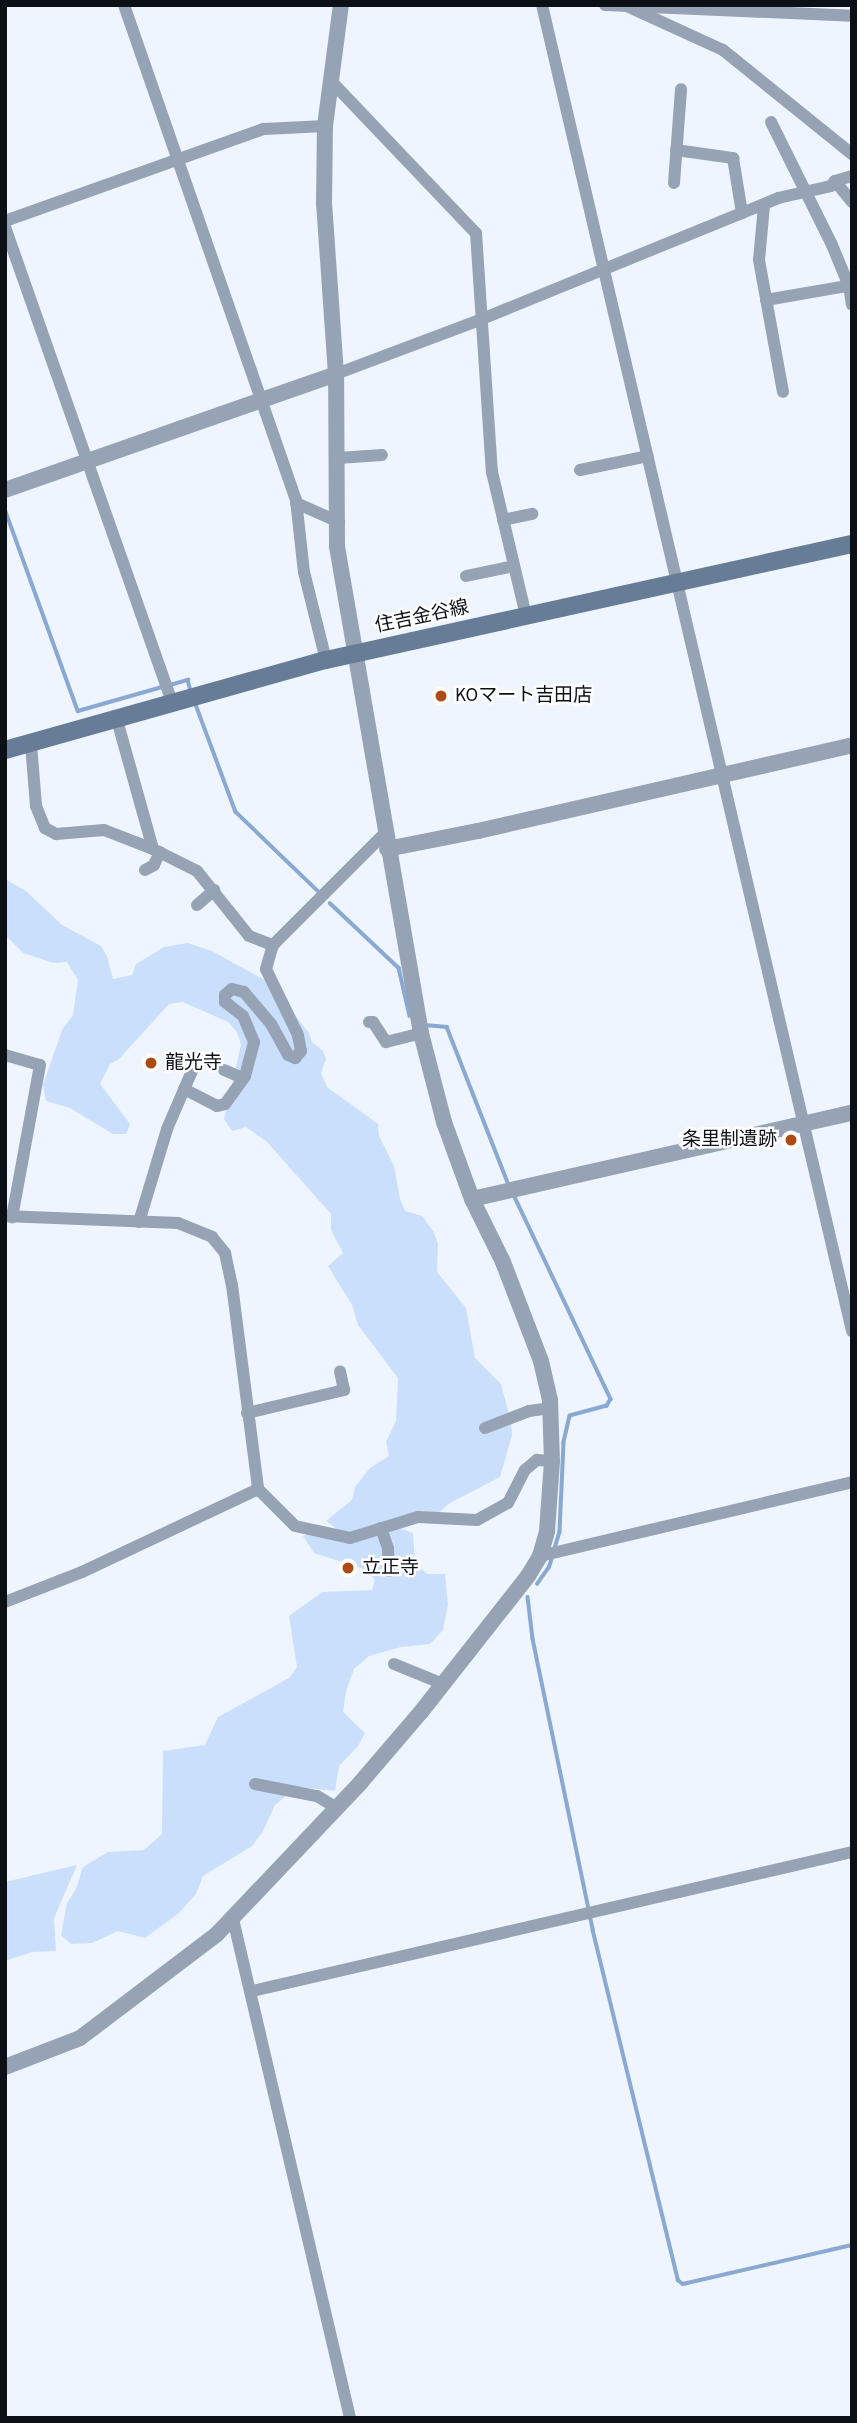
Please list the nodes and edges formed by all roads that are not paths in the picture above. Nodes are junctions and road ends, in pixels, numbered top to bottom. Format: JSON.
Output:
{"nodes":[{"id":1,"x":124,"y":5,"type":"edge"},
{"id":2,"x":341,"y":5,"type":"edge"},
{"id":3,"x":542,"y":5,"type":"edge"},
{"id":4,"x":605,"y":5,"type":"edge"},
{"id":5,"x":629,"y":7,"type":"junction"},
{"id":6,"x":852,"y":16,"type":"edge"},
{"id":7,"x":331,"y":81,"type":"junction"},
{"id":8,"x":681,"y":89,"type":"dead end"},
{"id":9,"x":771,"y":122,"type":"dead end"},
{"id":10,"x":325,"y":126,"type":"junction"},
{"id":11,"x":677,"y":150,"type":"junction"},
{"id":12,"x":852,"y":154,"type":"edge"},
{"id":13,"x":177,"y":160,"type":"junction"},
{"id":14,"x":852,"y":176,"type":"edge"},
{"id":15,"x":835,"y":181,"type":"junction"},
{"id":16,"x":674,"y":183,"type":"dead end"},
{"id":17,"x":804,"y":190,"type":"junction"},
{"id":18,"x":852,"y":202,"type":"edge"},
{"id":19,"x":764,"y":206,"type":"junction"},
{"id":20,"x":742,"y":213,"type":"junction"},
{"id":21,"x":5,"y":220,"type":"edge"},
{"id":22,"x":5,"y":227,"type":"edge"},
{"id":23,"x":606,"y":267,"type":"junction"},
{"id":24,"x":851,"y":286,"type":"edge"},
{"id":25,"x":766,"y":300,"type":"junction"},
{"id":26,"x":852,"y":305,"type":"edge"},
{"id":27,"x":482,"y":319,"type":"junction"},
{"id":28,"x":336,"y":374,"type":"junction"},
{"id":29,"x":783,"y":392,"type":"dead end"},
{"id":30,"x":261,"y":401,"type":"junction"},
{"id":31,"x":383,"y":455,"type":"dead end"},
{"id":32,"x":648,"y":456,"type":"junction"},
{"id":33,"x":338,"y":458,"type":"junction"},
{"id":34,"x":87,"y":461,"type":"junction"},
{"id":35,"x":580,"y":470,"type":"dead end"},
{"id":36,"x":5,"y":490,"type":"edge"},
{"id":37,"x":296,"y":503,"type":"junction"},
{"id":38,"x":532,"y":514,"type":"dead end"},
{"id":39,"x":503,"y":520,"type":"junction"},
{"id":40,"x":339,"y":522,"type":"junction"},
{"id":41,"x":852,"y":544,"type":"edge"},
{"id":42,"x":514,"y":566,"type":"junction"},
{"id":43,"x":466,"y":576,"type":"dead end"},
{"id":44,"x":676,"y":584,"type":"junction"},
{"id":45,"x":526,"y":616,"type":"junction"},
{"id":46,"x":356,"y":653,"type":"junction"},
{"id":47,"x":326,"y":660,"type":"junction"},
{"id":48,"x":179,"y":694,"type":"junction"},
{"id":49,"x":117,"y":720,"type":"junction"},
{"id":50,"x":32,"y":744,"type":"junction"},
{"id":51,"x":852,"y":745,"type":"edge"},
{"id":52,"x":5,"y":750,"type":"edge"},
{"id":53,"x":721,"y":775,"type":"junction"},
{"id":54,"x":386,"y":841,"type":"junction"},
{"id":55,"x":157,"y":850,"type":"junction"},
{"id":56,"x":145,"y":870,"type":"dead end"},
{"id":57,"x":214,"y":890,"type":"junction"},
{"id":58,"x":197,"y":905,"type":"dead end"},
{"id":59,"x":273,"y":945,"type":"junction"},
{"id":60,"x":369,"y":1022,"type":"dead end"},
{"id":61,"x":420,"y":1028,"type":"junction"},
{"id":62,"x":5,"y":1055,"type":"edge"},
{"id":63,"x":198,"y":1057,"type":"dead end"},
{"id":64,"x":225,"y":1070,"type":"dead end"},
{"id":65,"x":243,"y":1078,"type":"junction"},
{"id":66,"x":184,"y":1089,"type":"junction"},
{"id":67,"x":852,"y":1113,"type":"edge"},
{"id":68,"x":801,"y":1125,"type":"junction"},
{"id":69,"x":472,"y":1199,"type":"junction"},
{"id":70,"x":8,"y":1216,"type":"edge"},
{"id":71,"x":139,"y":1222,"type":"junction"},
{"id":72,"x":852,"y":1331,"type":"edge"},
{"id":73,"x":340,"y":1371,"type":"dead end"},
{"id":74,"x":550,"y":1408,"type":"junction"},
{"id":75,"x":247,"y":1413,"type":"junction"},
{"id":76,"x":485,"y":1428,"type":"dead end"},
{"id":77,"x":552,"y":1461,"type":"junction"},
{"id":78,"x":852,"y":1482,"type":"edge"},
{"id":79,"x":258,"y":1489,"type":"junction"},
{"id":80,"x":381,"y":1528,"type":"junction"},
{"id":81,"x":548,"y":1554,"type":"junction"},
{"id":82,"x":388,"y":1571,"type":"dead end"},
{"id":83,"x":5,"y":1602,"type":"edge"},
{"id":84,"x":394,"y":1664,"type":"dead end"},
{"id":85,"x":443,"y":1684,"type":"junction"},
{"id":86,"x":255,"y":1784,"type":"dead end"},
{"id":87,"x":337,"y":1808,"type":"junction"},
{"id":88,"x":852,"y":1852,"type":"edge"},
{"id":89,"x":233,"y":1919,"type":"junction"},
{"id":90,"x":252,"y":1991,"type":"junction"},
{"id":91,"x":5,"y":2067,"type":"edge"},
{"id":92,"x":350,"y":2418,"type":"edge"}],
"edges":[{"from":1,"to":13,"type":"street"},
{"from":2,"to":7,"type":"street"},
{"from":3,"to":23,"type":"street"},
{"from":4,"to":5,"type":"street"},
{"from":5,"to":6,"type":"street"},
{"from":5,"to":12,"type":"street"},
{"from":7,"to":10,"type":"street"},
{"from":7,"to":27,"type":"street"},
{"from":8,"to":11,"type":"street"},
{"from":9,"to":17,"type":"street"},
{"from":10,"to":13,"type":"street"},
{"from":10,"to":28,"type":"street"},
{"from":11,"to":16,"type":"street"},
{"from":11,"to":20,"type":"street"},
{"from":13,"to":21,"type":"street"},
{"from":13,"to":30,"type":"street"},
{"from":14,"to":15,"type":"street"},
{"from":15,"to":17,"type":"street"},
{"from":15,"to":18,"type":"street"},
{"from":17,"to":19,"type":"street"},
{"from":17,"to":24,"type":"street"},
{"from":19,"to":20,"type":"street"},
{"from":19,"to":25,"type":"street"},
{"from":20,"to":23,"type":"street"},
{"from":22,"to":34,"type":"street"},
{"from":23,"to":27,"type":"street"},
{"from":23,"to":32,"type":"street"},
{"from":24,"to":25,"type":"street"},
{"from":24,"to":26,"type":"street"},
{"from":25,"to":29,"type":"street"},
{"from":27,"to":28,"type":"street"},
{"from":27,"to":39,"type":"street"},
{"from":28,"to":30,"type":"street"},
{"from":28,"to":33,"type":"street"},
{"from":30,"to":34,"type":"street"},
{"from":30,"to":37,"type":"street"},
{"from":31,"to":33,"type":"street"},
{"from":32,"to":35,"type":"street"},
{"from":32,"to":44,"type":"street"},
{"from":33,"to":40,"type":"street"},
{"from":34,"to":36,"type":"street"},
{"from":34,"to":48,"type":"street"},
{"from":37,"to":40,"type":"street"},
{"from":37,"to":47,"type":"street"},
{"from":38,"to":39,"type":"street"},
{"from":39,"to":42,"type":"street"},
{"from":40,"to":46,"type":"street"},
{"from":41,"to":44,"type":"main road","name":"住吉金谷線"},
{"from":42,"to":43,"type":"street"},
{"from":42,"to":45,"type":"street"},
{"from":44,"to":45,"type":"main road","name":"住吉金谷線"},
{"from":44,"to":53,"type":"street"},
{"from":45,"to":46,"type":"main road","name":"住吉金谷線"},
{"from":46,"to":47,"type":"main road","name":"住吉金谷線"},
{"from":46,"to":54,"type":"street"},
{"from":47,"to":48,"type":"main road","name":"住吉金谷線"},
{"from":48,"to":49,"type":"main road","name":"住吉金谷線"},
{"from":49,"to":50,"type":"main road","name":"住吉金谷線"},
{"from":49,"to":55,"type":"street"},
{"from":50,"to":52,"type":"main road","name":"住吉金谷線"},
{"from":50,"to":55,"type":"street"},
{"from":51,"to":53,"type":"street"},
{"from":53,"to":54,"type":"street"},
{"from":53,"to":68,"type":"street"},
{"from":54,"to":59,"type":"street"},
{"from":54,"to":61,"type":"street"},
{"from":55,"to":56,"type":"street"},
{"from":55,"to":57,"type":"street"},
{"from":57,"to":58,"type":"street"},
{"from":57,"to":59,"type":"street"},
{"from":59,"to":65,"type":"street"},
{"from":60,"to":61,"type":"street"},
{"from":61,"to":69,"type":"street"},
{"from":62,"to":70,"type":"street"},
{"from":63,"to":66,"type":"street"},
{"from":64,"to":65,"type":"street"},
{"from":65,"to":66,"type":"street"},
{"from":66,"to":71,"type":"street"},
{"from":67,"to":68,"type":"street"},
{"from":68,"to":69,"type":"street"},
{"from":68,"to":72,"type":"street"},
{"from":69,"to":74,"type":"street"},
{"from":70,"to":71,"type":"street"},
{"from":71,"to":75,"type":"street"},
{"from":73,"to":75,"type":"street"},
{"from":74,"to":76,"type":"street"},
{"from":74,"to":77,"type":"street"},
{"from":75,"to":79,"type":"street"},
{"from":77,"to":80,"type":"street"},
{"from":77,"to":81,"type":"street"},
{"from":78,"to":81,"type":"street"},
{"from":79,"to":80,"type":"street"},
{"from":79,"to":83,"type":"street"},
{"from":80,"to":82,"type":"street"},
{"from":81,"to":85,"type":"street"},
{"from":84,"to":85,"type":"street"},
{"from":85,"to":87,"type":"street"},
{"from":86,"to":87,"type":"street"},
{"from":87,"to":89,"type":"street"},
{"from":88,"to":90,"type":"street"},
{"from":89,"to":90,"type":"street"},
{"from":89,"to":91,"type":"street"},
{"from":90,"to":92,"type":"street"}]}
